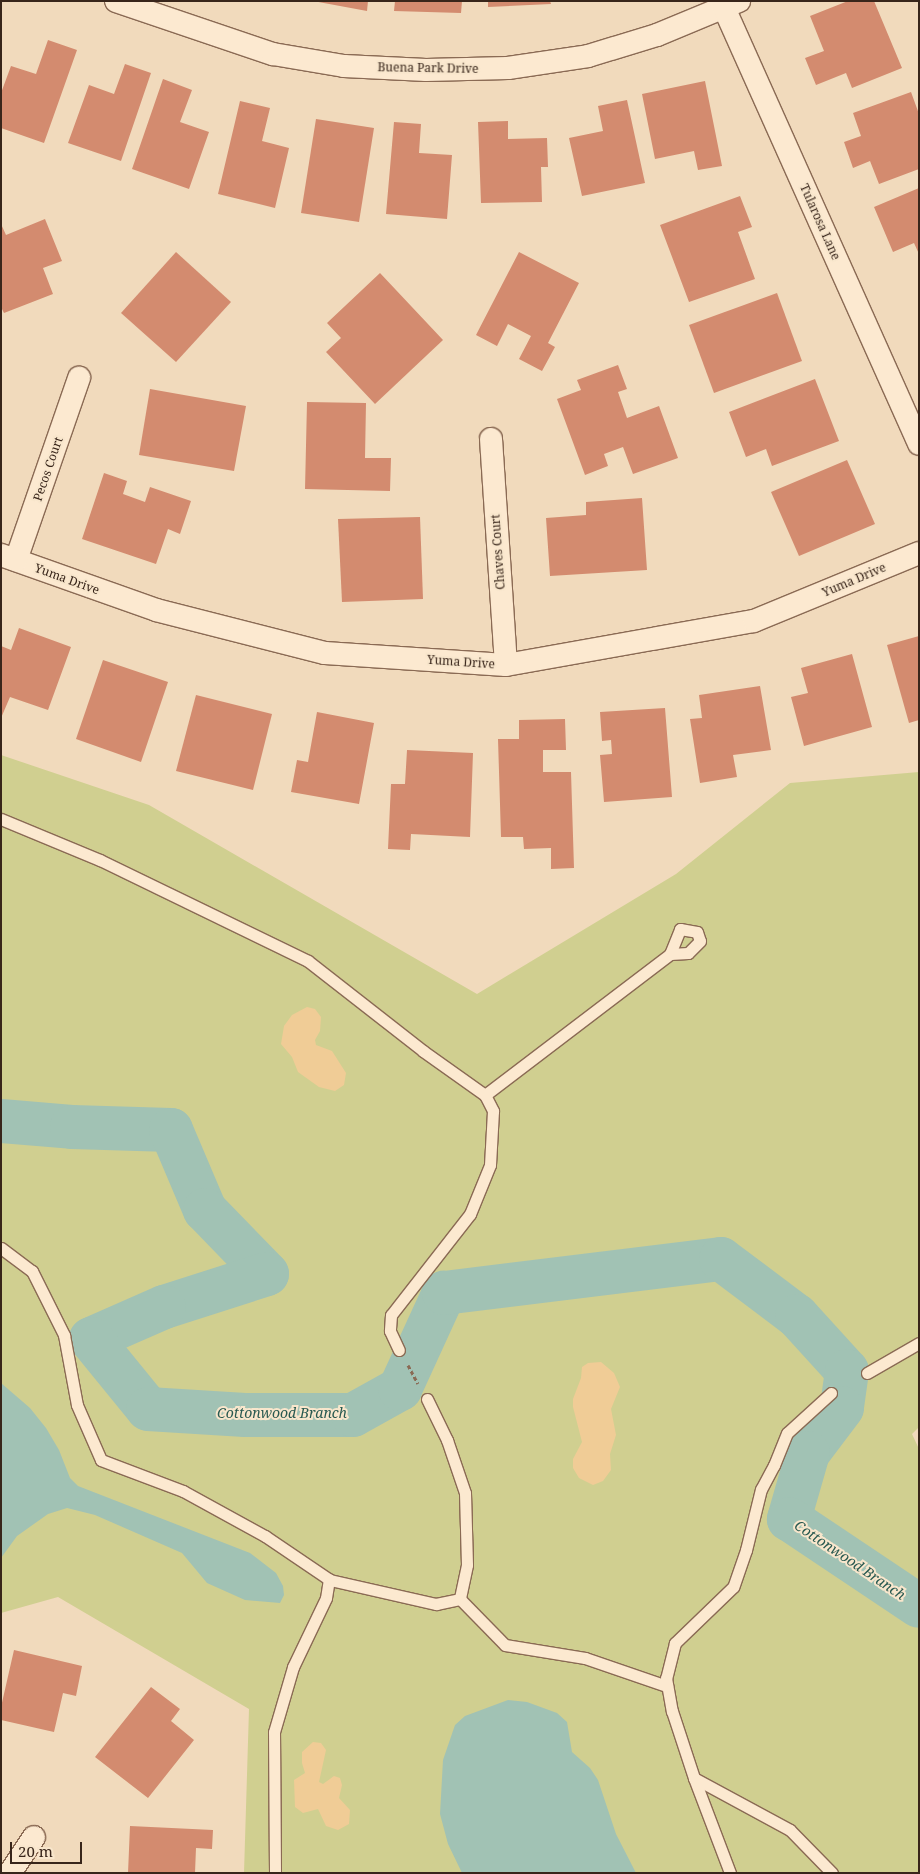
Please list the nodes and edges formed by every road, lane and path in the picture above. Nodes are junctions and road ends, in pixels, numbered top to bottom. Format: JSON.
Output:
{"nodes":[{"id":1,"x":116,"y":1,"type":"edge"},
{"id":2,"x":728,"y":3,"type":"edge"},
{"id":3,"x":79,"y":378,"type":"dead end"},
{"id":4,"x":491,"y":440,"type":"dead end"},
{"id":5,"x":919,"y":444,"type":"edge"},
{"id":6,"x":919,"y":553,"type":"edge"},
{"id":7,"x":9,"y":558,"type":"edge"},
{"id":8,"x":506,"y":665,"type":"junction"},
{"id":9,"x":1,"y":819,"type":"edge"},
{"id":10,"x":670,"y":954,"type":"dead end"},
{"id":11,"x":485,"y":1095,"type":"junction"},
{"id":12,"x":1,"y":1248,"type":"edge"},
{"id":13,"x":919,"y":1343,"type":"edge"},
{"id":14,"x":399,"y":1350,"type":"joint"},
{"id":15,"x":867,"y":1373,"type":"dead end"},
{"id":16,"x":831,"y":1393,"type":"dead end"},
{"id":17,"x":427,"y":1399,"type":"joint"},
{"id":18,"x":329,"y":1579,"type":"junction"},
{"id":19,"x":460,"y":1599,"type":"junction"},
{"id":20,"x":667,"y":1686,"type":"junction"},
{"id":21,"x":694,"y":1778,"type":"junction"},
{"id":22,"x":34,"y":1837,"type":"dead end"},
{"id":23,"x":10,"y":1873,"type":"edge"},
{"id":24,"x":275,"y":1873,"type":"edge"},
{"id":25,"x":730,"y":1873,"type":"edge"},
{"id":26,"x":832,"y":1873,"type":"edge"}],
"edges":[{"from":1,"to":2,"type":"street","name":"Buena Park Drive"},
{"from":2,"to":5,"type":"street","name":"Tularosa Lane"},
{"from":3,"to":7,"type":"street","name":"Pecos Court"},
{"from":4,"to":8,"type":"street","name":"Chaves Court"},
{"from":6,"to":8,"type":"street","name":"Yuma Drive"},
{"from":7,"to":8,"type":"street","name":"Yuma Drive"},
{"from":9,"to":11,"type":"lane"},
{"from":10,"to":11,"type":"lane"},
{"from":11,"to":14,"type":"lane"},
{"from":12,"to":18,"type":"lane"},
{"from":13,"to":15,"type":"lane"},
{"from":14,"to":17,"type":"path"},
{"from":16,"to":20,"type":"lane"},
{"from":17,"to":19,"type":"lane"},
{"from":18,"to":19,"type":"lane"},
{"from":18,"to":24,"type":"lane"},
{"from":19,"to":20,"type":"lane"},
{"from":20,"to":21,"type":"lane"},
{"from":21,"to":25,"type":"lane"},
{"from":21,"to":26,"type":"lane"},
{"from":22,"to":23,"type":"street"}]}
